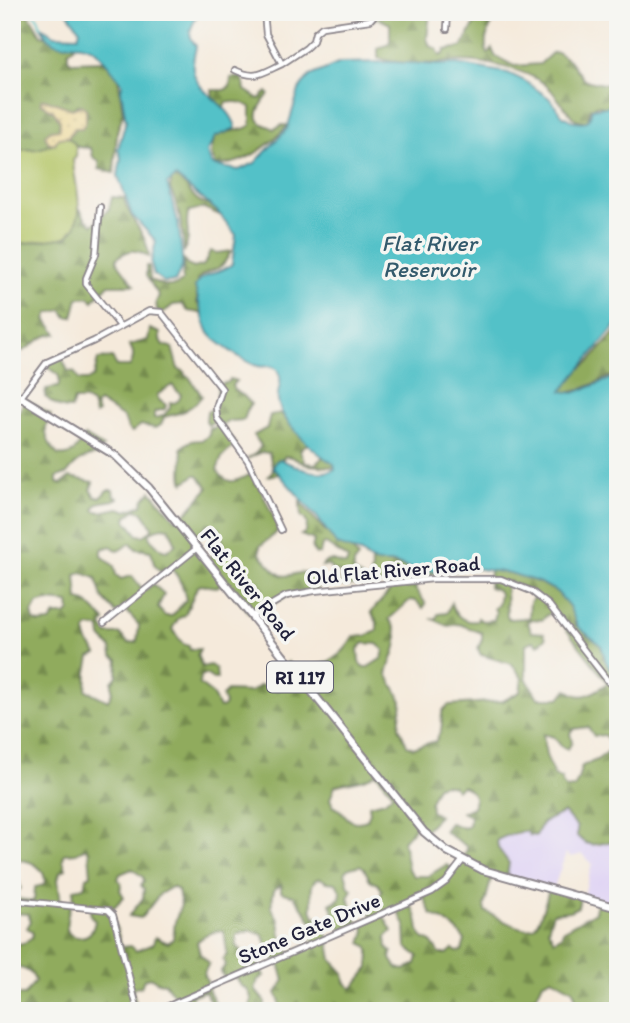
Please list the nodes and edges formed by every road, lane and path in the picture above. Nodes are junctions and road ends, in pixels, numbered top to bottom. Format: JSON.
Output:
{"nodes":[{"id":1,"x":264,"y":12,"type":"edge"},
{"id":2,"x":377,"y":12,"type":"edge"},
{"id":3,"x":448,"y":12,"type":"edge"},
{"id":4,"x":447,"y":29,"type":"dead end"},
{"id":5,"x":282,"y":64,"type":"junction"},
{"id":6,"x":235,"y":70,"type":"dead end"},
{"id":7,"x":100,"y":207,"type":"dead end"},
{"id":8,"x":120,"y":326,"type":"junction"},
{"id":9,"x":12,"y":392,"type":"edge"},
{"id":10,"x":21,"y":397,"type":"junction"},
{"id":11,"x":281,"y":530,"type":"dead end"},
{"id":12,"x":197,"y":548,"type":"junction"},
{"id":13,"x":252,"y":616,"type":"junction"},
{"id":14,"x":104,"y":623,"type":"dead end"},
{"id":15,"x":618,"y":694,"type":"edge"},
{"id":16,"x":463,"y":860,"type":"junction"},
{"id":17,"x":12,"y":900,"type":"edge"},
{"id":18,"x":618,"y":908,"type":"edge"},
{"id":19,"x":138,"y":1011,"type":"edge"},
{"id":20,"x":157,"y":1011,"type":"edge"}],
"edges":[{"from":1,"to":5,"type":"street"},
{"from":2,"to":5,"type":"street"},
{"from":3,"to":4,"type":"street"},
{"from":5,"to":6,"type":"street"},
{"from":7,"to":8,"type":"street"},
{"from":8,"to":10,"type":"street"},
{"from":8,"to":11,"type":"street"},
{"from":9,"to":10,"type":"main road","name":"Flat River Road","number":"RI 117"},
{"from":10,"to":12,"type":"main road","name":"Flat River Road","number":"RI 117"},
{"from":12,"to":13,"type":"main road","name":"Flat River Road","number":"RI 117"},
{"from":12,"to":14,"type":"street"},
{"from":13,"to":15,"type":"street","name":"Old Flat River Road"},
{"from":13,"to":16,"type":"main road","name":"Flat River Road","number":"RI 117"},
{"from":16,"to":18,"type":"main road","name":"Flat River Road","number":"RI 117"},
{"from":16,"to":20,"type":"street","name":"Stone Gate Drive"},
{"from":17,"to":19,"type":"street"}]}
